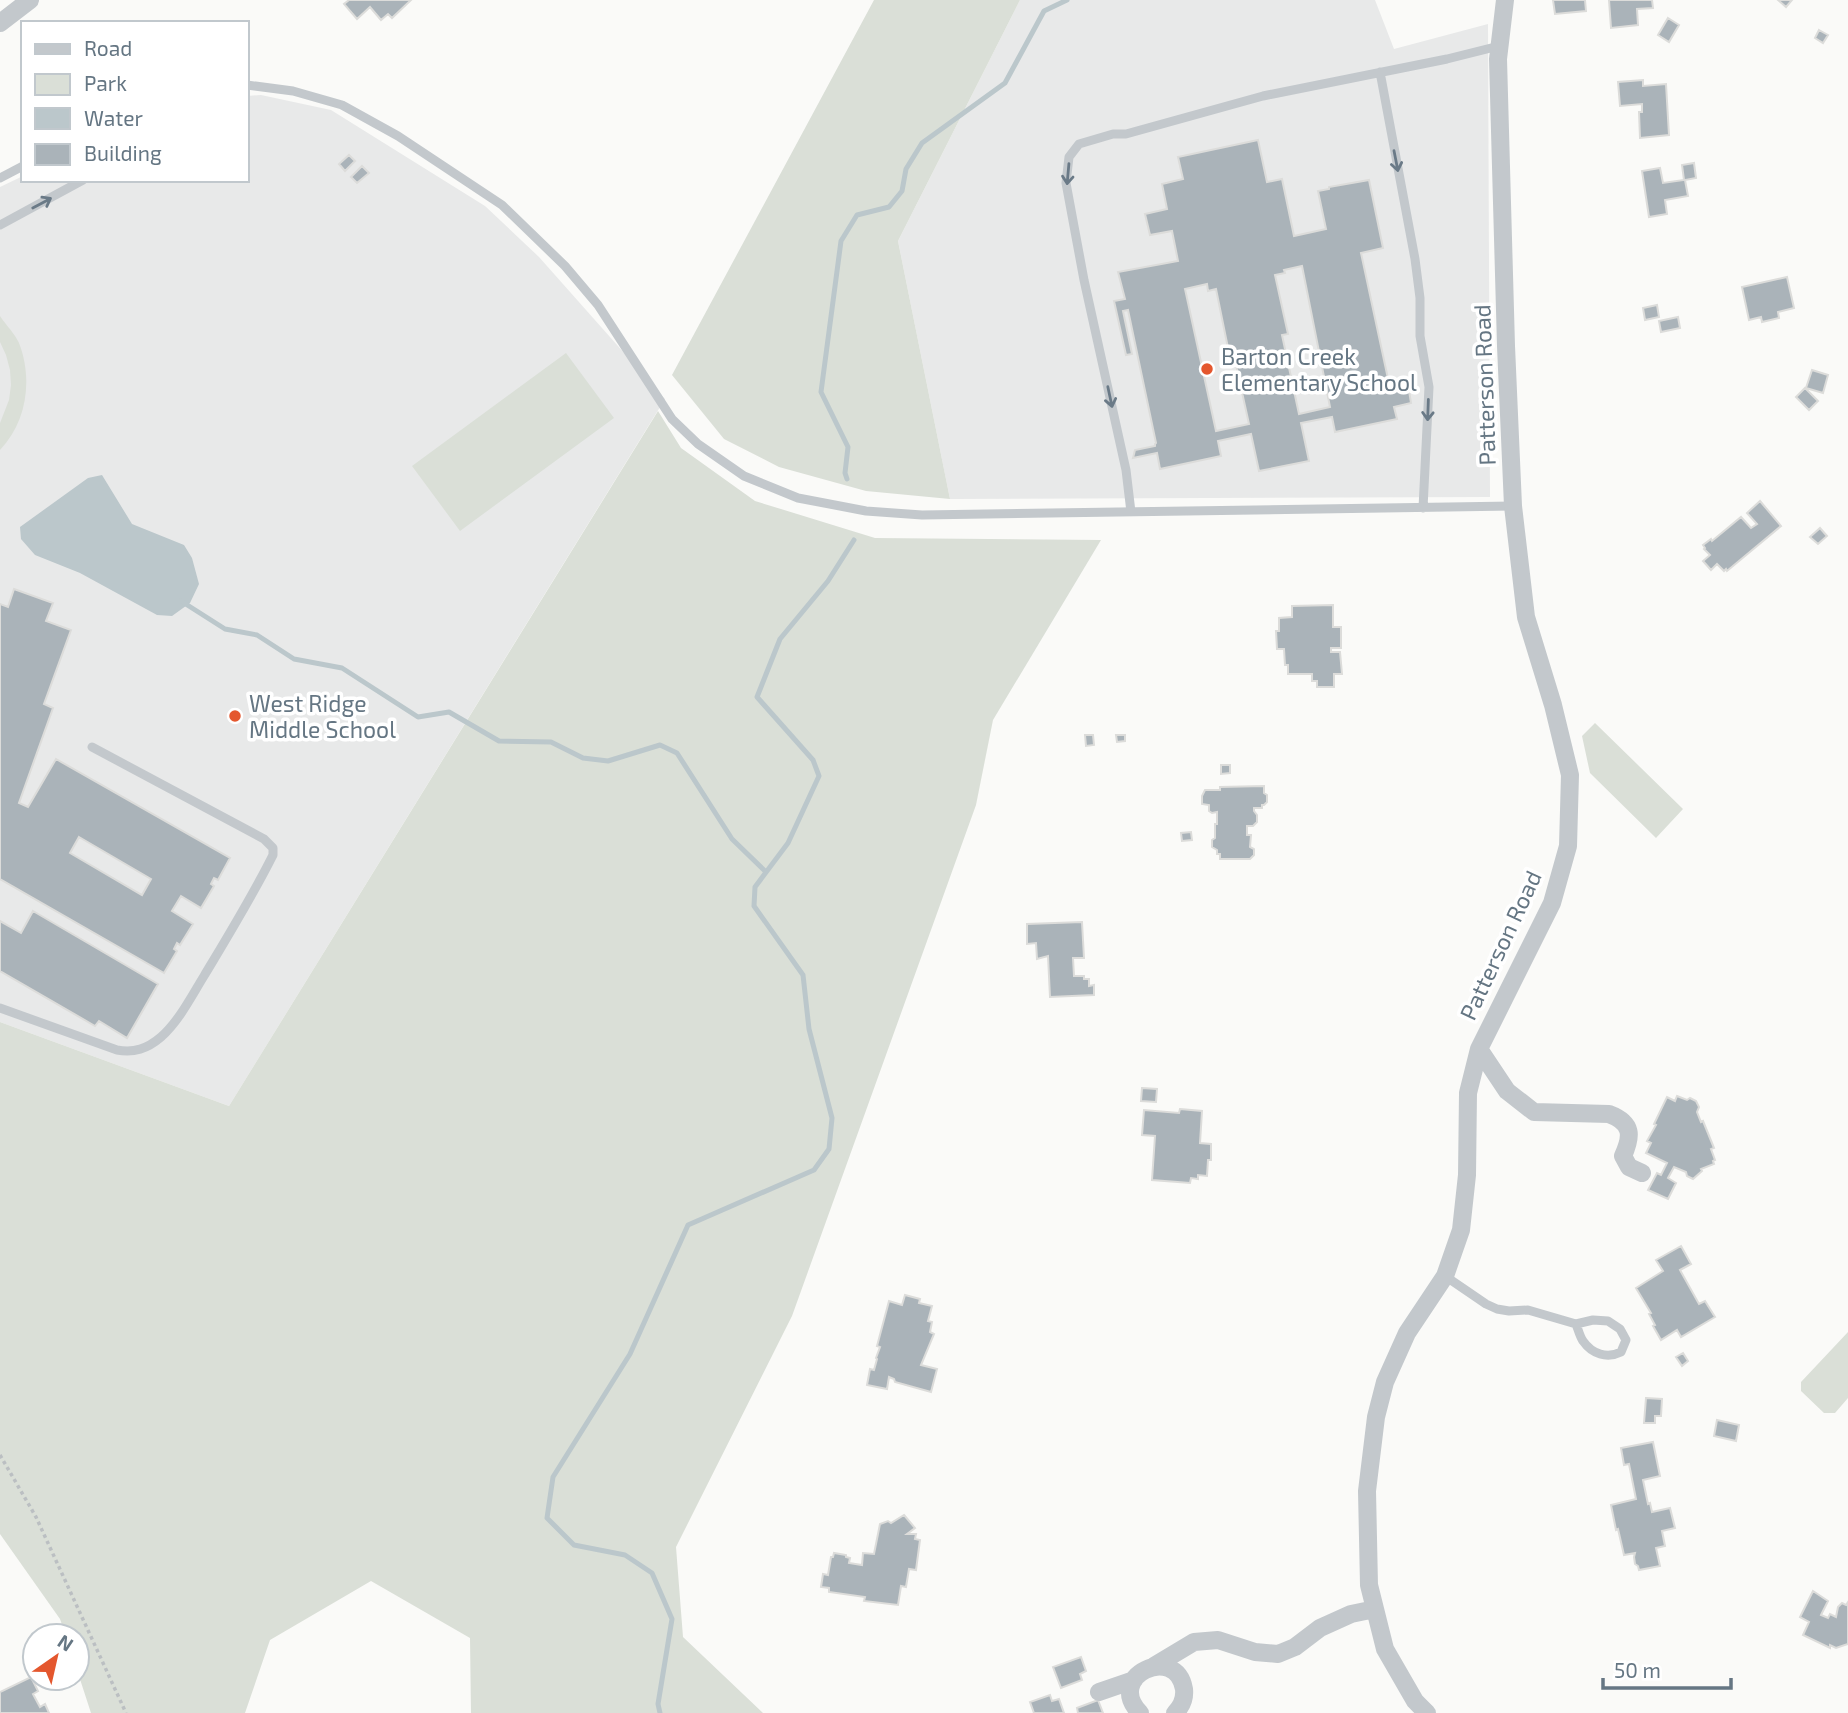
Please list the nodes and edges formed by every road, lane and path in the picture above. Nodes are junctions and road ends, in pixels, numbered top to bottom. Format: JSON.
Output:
{"nodes":[{"id":1,"x":30,"y":0,"type":"edge"},
{"id":2,"x":1505,"y":0,"type":"edge"},
{"id":3,"x":0,"y":23,"type":"edge"},
{"id":4,"x":1499,"y":46,"type":"junction"},
{"id":5,"x":1380,"y":72,"type":"junction"},
{"id":6,"x":248,"y":85,"type":"edge"},
{"id":7,"x":21,"y":167,"type":"edge"},
{"id":8,"x":0,"y":178,"type":"edge"},
{"id":9,"x":79,"y":182,"type":"edge"},
{"id":10,"x":0,"y":225,"type":"edge"},
{"id":11,"x":1513,"y":506,"type":"junction"},
{"id":12,"x":1423,"y":508,"type":"junction"},
{"id":13,"x":1131,"y":512,"type":"junction"},
{"id":14,"x":92,"y":747,"type":"dead end"},
{"id":15,"x":0,"y":1008,"type":"edge"},
{"id":16,"x":1479,"y":1049,"type":"junction"},
{"id":17,"x":1642,"y":1173,"type":"dead end"},
{"id":18,"x":1445,"y":1276,"type":"junction"},
{"id":19,"x":1576,"y":1324,"type":"junction"},
{"id":20,"x":0,"y":1455,"type":"edge"},
{"id":21,"x":1375,"y":1609,"type":"junction"},
{"id":22,"x":1154,"y":1666,"type":"junction"},
{"id":23,"x":1134,"y":1680,"type":"junction"},
{"id":24,"x":1099,"y":1692,"type":"dead end"},
{"id":25,"x":126,"y":1713,"type":"edge"},
{"id":26,"x":1140,"y":1713,"type":"edge"},
{"id":27,"x":1175,"y":1713,"type":"edge"},
{"id":28,"x":1427,"y":1713,"type":"edge"}],
"edges":[{"from":1,"to":3,"type":"street"},
{"from":2,"to":4,"type":"street","name":"Patterson Road"},
{"from":4,"to":5,"type":"lane"},
{"from":4,"to":11,"type":"street","name":"Patterson Road"},
{"from":5,"to":12,"type":"lane","one_way":true},
{"from":5,"to":13,"type":"lane","one_way":true},
{"from":6,"to":13,"type":"lane"},
{"from":7,"to":8,"type":"lane"},
{"from":10,"to":9,"type":"lane","one_way":true},
{"from":11,"to":12,"type":"lane"},
{"from":11,"to":16,"type":"street","name":"Patterson Road"},
{"from":12,"to":13,"type":"lane"},
{"from":14,"to":15,"type":"lane"},
{"from":16,"to":17,"type":"street"},
{"from":16,"to":18,"type":"street","name":"Patterson Road"},
{"from":18,"to":19,"type":"lane"},
{"from":18,"to":21,"type":"street","name":"Patterson Road"},
{"from":19,"to":19,"type":"lane"},
{"from":20,"to":25,"type":"path"},
{"from":21,"to":22,"type":"street"},
{"from":21,"to":28,"type":"street","name":"Patterson Road"},
{"from":22,"to":23,"type":"street"},
{"from":22,"to":27,"type":"street"},
{"from":23,"to":24,"type":"street"},
{"from":23,"to":26,"type":"street"}]}
